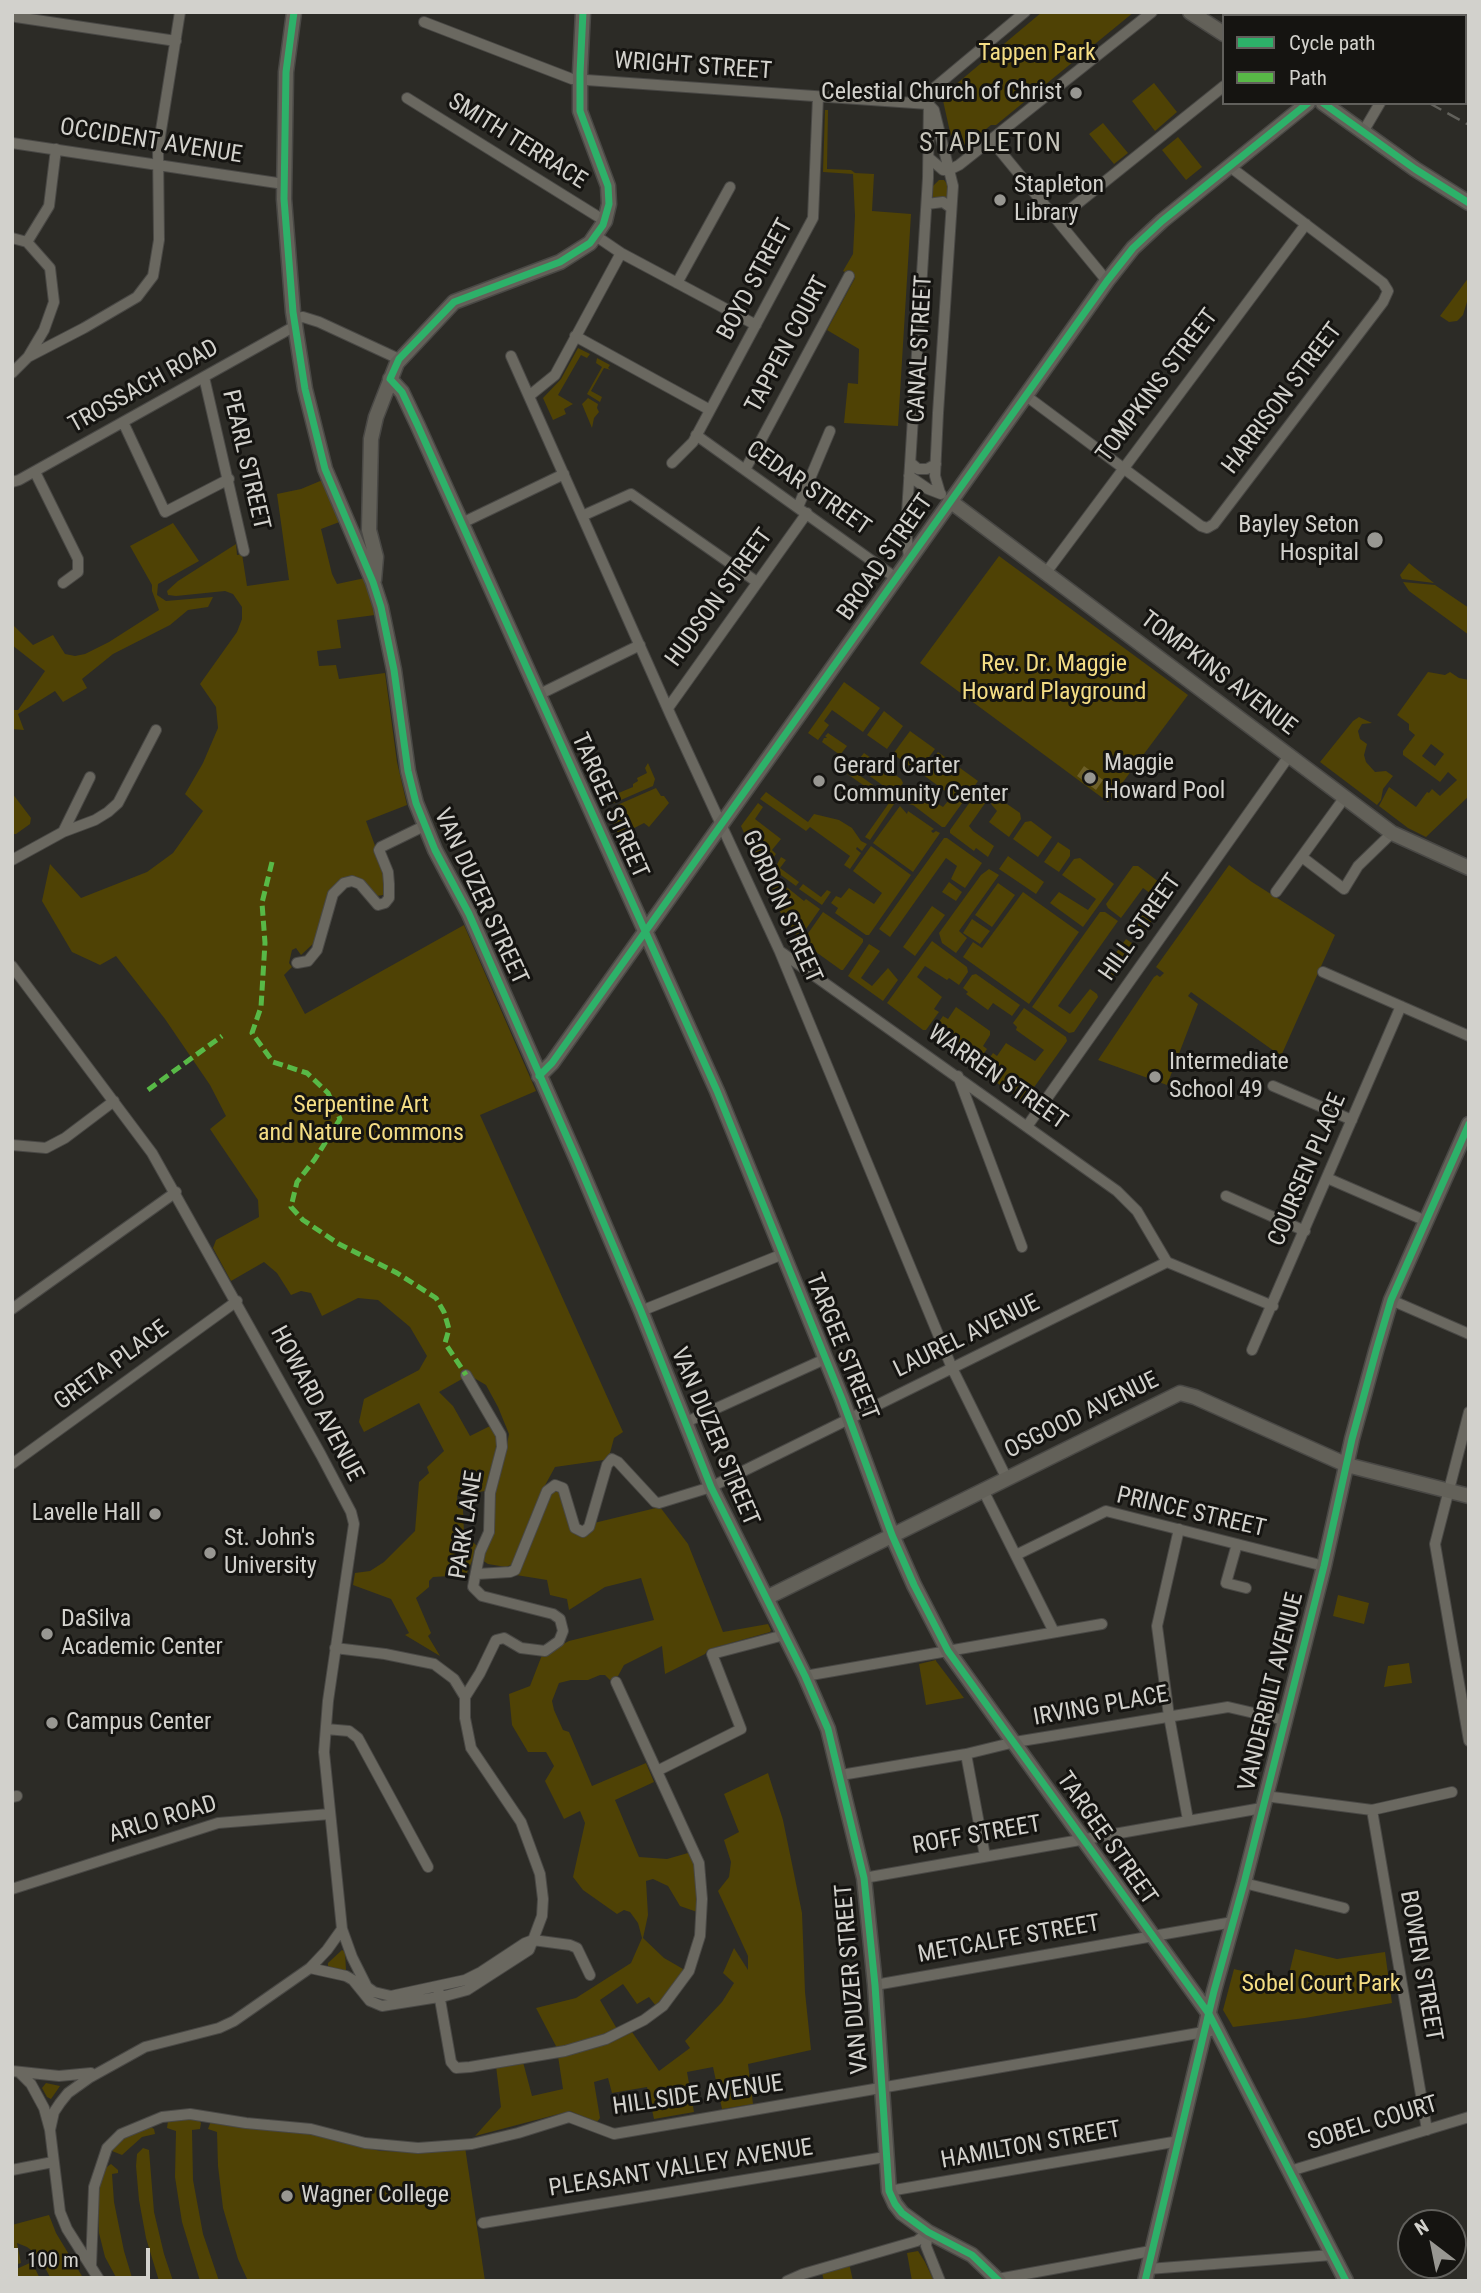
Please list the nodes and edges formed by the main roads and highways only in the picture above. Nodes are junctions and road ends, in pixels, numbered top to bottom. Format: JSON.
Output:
{"nodes":[{"id":1,"x":294,"y":12,"type":"edge"},
{"id":2,"x":583,"y":12,"type":"edge"},
{"id":3,"x":1191,"y":12,"type":"edge"},
{"id":4,"x":1222,"y":33,"type":"edge"},
{"id":5,"x":1305,"y":105,"type":"edge"},
{"id":6,"x":1326,"y":105,"type":"edge"},
{"id":7,"x":1469,"y":203,"type":"edge"},
{"id":8,"x":390,"y":379,"type":"junction"},
{"id":9,"x":945,"y":497,"type":"junction"},
{"id":10,"x":373,"y":582,"type":"junction"},
{"id":11,"x":1469,"y":868,"type":"edge"},
{"id":12,"x":645,"y":932,"type":"junction"},
{"id":13,"x":539,"y":1076,"type":"junction"},
{"id":14,"x":1469,"y":1124,"type":"edge"},
{"id":15,"x":1347,"y":1465,"type":"junction"},
{"id":16,"x":1469,"y":1496,"type":"edge"},
{"id":17,"x":892,"y":1535,"type":"junction"},
{"id":18,"x":766,"y":1598,"type":"junction"},
{"id":19,"x":1209,"y":2014,"type":"junction"},
{"id":20,"x":1212,"y":2031,"type":"junction"},
{"id":21,"x":1146,"y":2275,"type":"edge"},
{"id":22,"x":998,"y":2280,"type":"edge"},
{"id":23,"x":1346,"y":2281,"type":"edge"}],
"edges":[{"from":1,"to":10,"type":"main road"},
{"from":2,"to":8,"type":"main road","name":"VAN DUZER STREET"},
{"from":3,"to":4,"type":"main road"},
{"from":5,"to":9,"type":"main road","name":"BROAD STREET"},
{"from":6,"to":7,"type":"main road"},
{"from":8,"to":10,"type":"main road","name":"VAN DUZER STREET"},
{"from":8,"to":12,"type":"main road","name":"TARGEE STREET"},
{"from":9,"to":11,"type":"main road","name":"TOMPKINS AVENUE"},
{"from":9,"to":12,"type":"main road","name":"BROAD STREET"},
{"from":10,"to":13,"type":"main road","name":"VAN DUZER STREET"},
{"from":12,"to":13,"type":"main road","name":"BROAD STREET"},
{"from":12,"to":17,"type":"main road","name":"TARGEE STREET"},
{"from":13,"to":18,"type":"main road","name":"VAN DUZER STREET"},
{"from":14,"to":15,"type":"main road","name":"VANDERBILT AVENUE"},
{"from":15,"to":16,"type":"main road","name":"OSGOOD AVENUE"},
{"from":15,"to":17,"type":"main road","name":"OSGOOD AVENUE"},
{"from":15,"to":19,"type":"main road","name":"VANDERBILT AVENUE"},
{"from":17,"to":18,"type":"main road","name":"OSGOOD AVENUE"},
{"from":17,"to":19,"type":"main road","name":"TARGEE STREET"},
{"from":18,"to":22,"type":"main road","name":"VAN DUZER STREET"},
{"from":19,"to":20,"type":"main road","name":"TARGEE STREET"},
{"from":20,"to":21,"type":"main road"},
{"from":20,"to":23,"type":"main road","name":"TARGEE STREET"}]}
